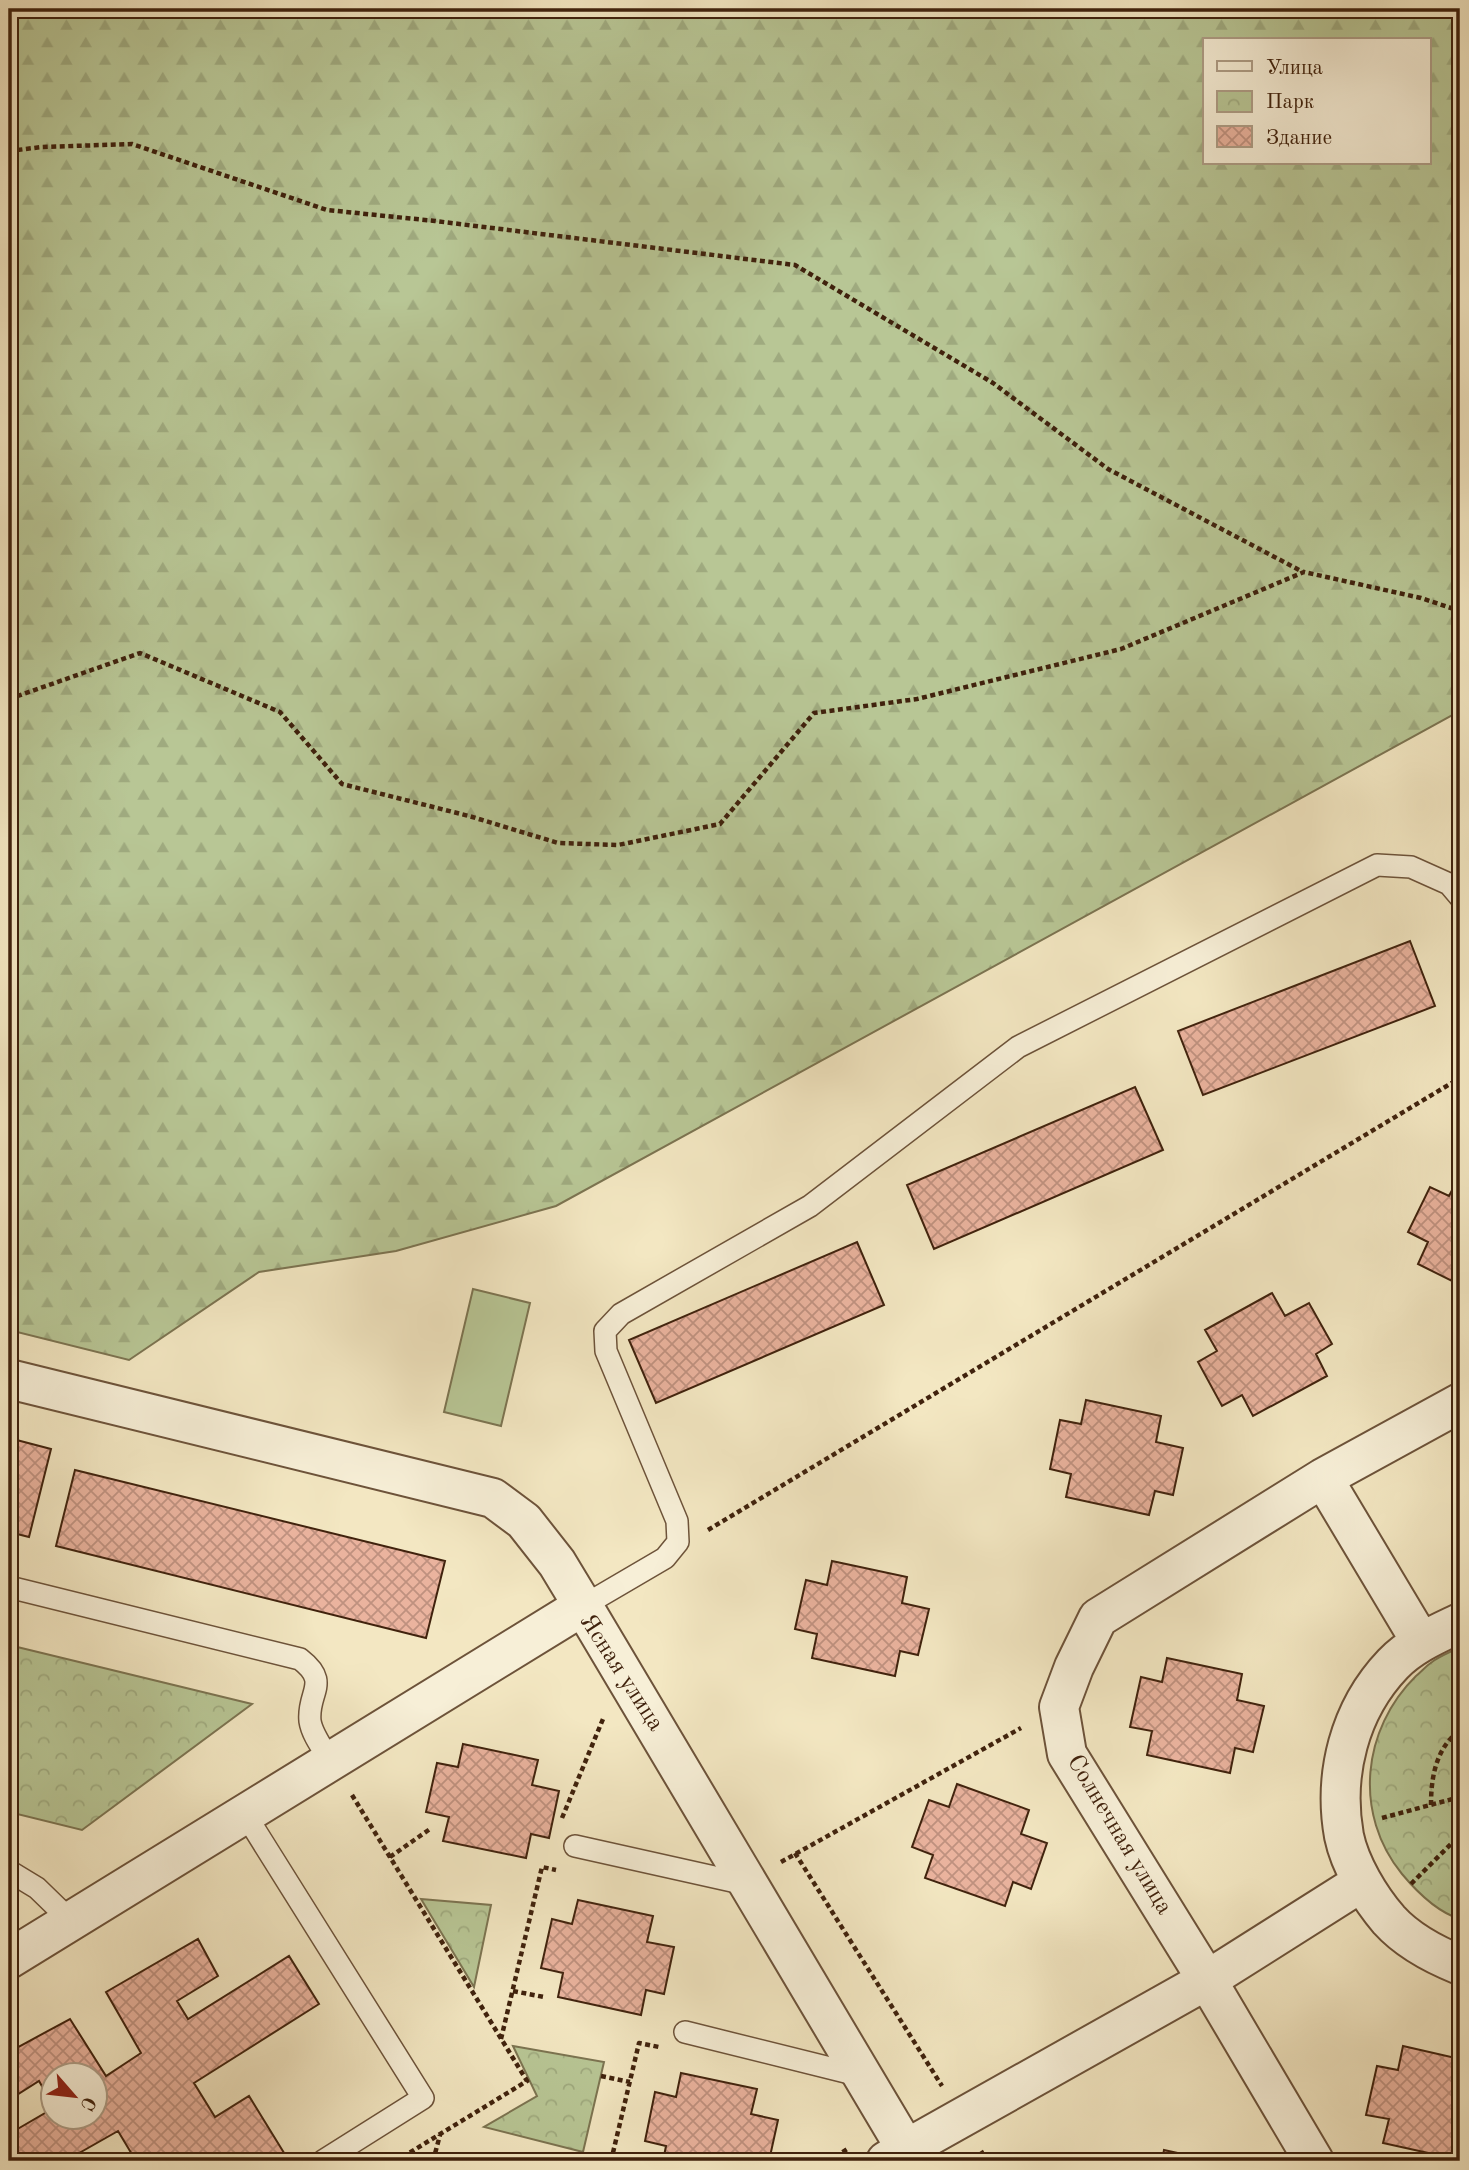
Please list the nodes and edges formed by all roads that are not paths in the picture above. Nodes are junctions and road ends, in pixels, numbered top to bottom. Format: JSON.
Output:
{"nodes":[{"id":1,"x":1460,"y":897,"type":"edge"},
{"id":2,"x":9,"y":1379,"type":"edge"},
{"id":3,"x":1460,"y":1403,"type":"edge"},
{"id":4,"x":1323,"y":1478,"type":"junction"},
{"id":5,"x":9,"y":1587,"type":"edge"},
{"id":6,"x":583,"y":1606,"type":"junction"},
{"id":7,"x":1460,"y":1623,"type":"edge"},
{"id":8,"x":1421,"y":1642,"type":"junction"},
{"id":9,"x":331,"y":1762,"type":"junction"},
{"id":10,"x":246,"y":1814,"type":"junction"},
{"id":11,"x":575,"y":1846,"type":"dead end"},
{"id":12,"x":9,"y":1871,"type":"edge"},
{"id":13,"x":750,"y":1885,"type":"junction"},
{"id":14,"x":1373,"y":1897,"type":"junction"},
{"id":15,"x":71,"y":1921,"type":"junction"},
{"id":16,"x":9,"y":1959,"type":"edge"},
{"id":17,"x":1460,"y":1965,"type":"edge"},
{"id":18,"x":1207,"y":1980,"type":"junction"},
{"id":19,"x":685,"y":2032,"type":"dead end"},
{"id":20,"x":864,"y":2076,"type":"junction"},
{"id":21,"x":902,"y":2157,"type":"edge"},
{"id":22,"x":323,"y":2161,"type":"edge"},
{"id":23,"x":1314,"y":2161,"type":"edge"}],
"edges":[{"from":1,"to":6,"type":"lane"},
{"from":2,"to":6,"type":"street"},
{"from":3,"to":4,"type":"street"},
{"from":4,"to":8,"type":"street"},
{"from":4,"to":18,"type":"street","name":"Солнечная улица"},
{"from":5,"to":9,"type":"lane"},
{"from":6,"to":9,"type":"street","name":"Ясная улица"},
{"from":6,"to":13,"type":"street","name":"Ясная улица"},
{"from":7,"to":8,"type":"street"},
{"from":8,"to":14,"type":"street"},
{"from":9,"to":10,"type":"street","name":"Ясная улица"},
{"from":10,"to":15,"type":"street","name":"Ясная улица"},
{"from":10,"to":22,"type":"lane"},
{"from":11,"to":13,"type":"lane"},
{"from":12,"to":15,"type":"lane"},
{"from":13,"to":20,"type":"street","name":"Ясная улица"},
{"from":14,"to":17,"type":"street"},
{"from":14,"to":18,"type":"street"},
{"from":15,"to":16,"type":"street","name":"Ясная улица"},
{"from":18,"to":21,"type":"street"},
{"from":18,"to":23,"type":"street","name":"Солнечная улица"},
{"from":19,"to":20,"type":"lane"},
{"from":20,"to":21,"type":"street","name":"Ясная улица"}]}
